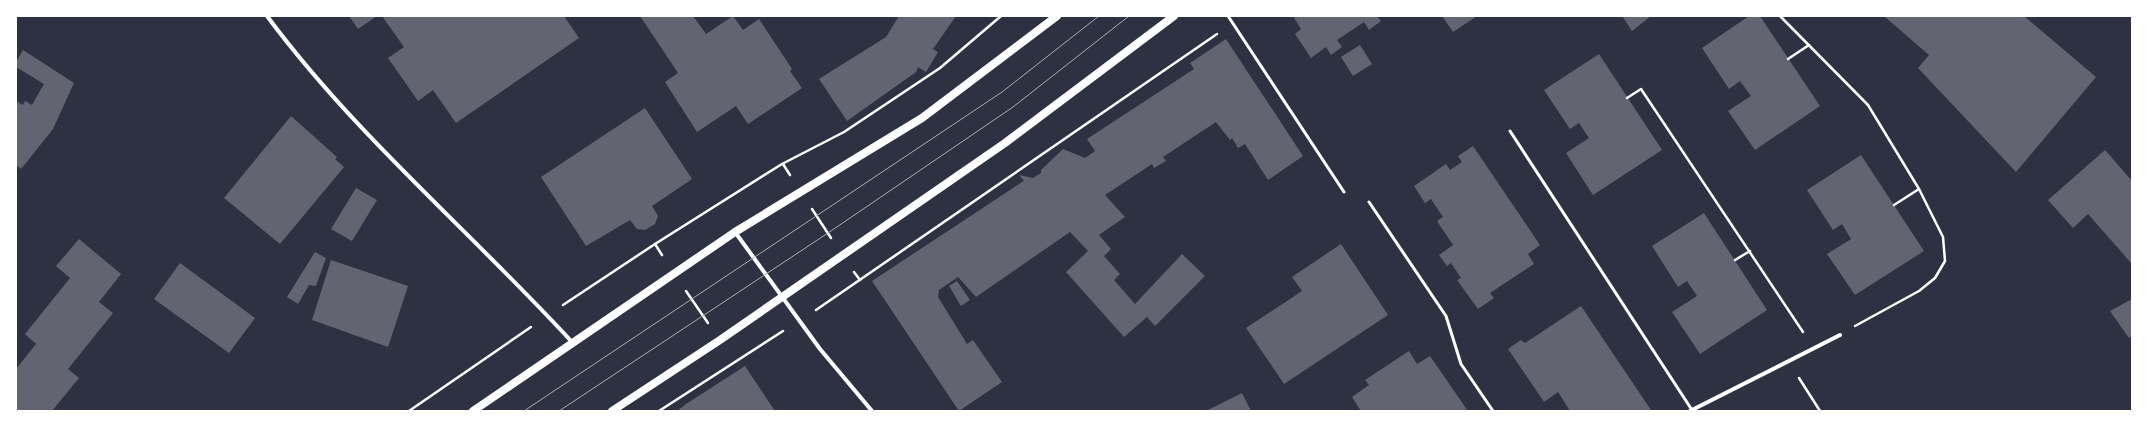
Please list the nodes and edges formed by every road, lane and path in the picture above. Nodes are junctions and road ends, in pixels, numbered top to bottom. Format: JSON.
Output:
{"nodes":[{"id":1,"x":267,"y":16,"type":"edge"},
{"id":2,"x":1001,"y":16,"type":"edge"},
{"id":3,"x":1057,"y":16,"type":"edge"},
{"id":4,"x":1174,"y":16,"type":"edge"},
{"id":5,"x":1228,"y":16,"type":"edge"},
{"id":6,"x":1780,"y":16,"type":"edge"},
{"id":7,"x":1233,"y":23,"type":"junction"},
{"id":8,"x":1809,"y":45,"type":"junction"},
{"id":9,"x":1788,"y":59,"type":"dead end"},
{"id":10,"x":1627,"y":98,"type":"dead end"},
{"id":11,"x":1510,"y":131,"type":"dead end"},
{"id":12,"x":782,"y":164,"type":"junction"},
{"id":13,"x":1919,"y":189,"type":"junction"},
{"id":14,"x":801,"y":191,"type":"junction"},
{"id":15,"x":1344,"y":192,"type":"dead end"},
{"id":16,"x":1369,"y":202,"type":"dead end"},
{"id":17,"x":1894,"y":205,"type":"dead end"},
{"id":18,"x":735,"y":232,"type":"junction"},
{"id":19,"x":655,"y":244,"type":"junction"},
{"id":20,"x":1750,"y":252,"type":"junction"},
{"id":21,"x":843,"y":255,"type":"junction"},
{"id":22,"x":1735,"y":260,"type":"dead end"},
{"id":23,"x":675,"y":273,"type":"junction"},
{"id":24,"x":860,"y":280,"type":"junction"},
{"id":25,"x":782,"y":297,"type":"junction"},
{"id":26,"x":548,"y":315,"type":"junction"},
{"id":27,"x":799,"y":321,"type":"junction"},
{"id":28,"x":1840,"y":335,"type":"joint"},
{"id":29,"x":720,"y":340,"type":"junction"},
{"id":30,"x":572,"y":342,"type":"junction"},
{"id":31,"x":1814,"y":348,"type":"junction"},
{"id":32,"x":734,"y":361,"type":"junction"},
{"id":33,"x":1789,"y":361,"type":"junction"},
{"id":34,"x":409,"y":411,"type":"edge"},
{"id":35,"x":473,"y":411,"type":"edge"},
{"id":36,"x":612,"y":411,"type":"edge"},
{"id":37,"x":660,"y":411,"type":"edge"},
{"id":38,"x":872,"y":411,"type":"edge"},
{"id":39,"x":1494,"y":411,"type":"edge"},
{"id":40,"x":1691,"y":411,"type":"edge"},
{"id":41,"x":1820,"y":411,"type":"edge"}],
"edges":[{"from":1,"to":26,"type":"street"},
{"from":2,"to":12,"type":"path"},
{"from":3,"to":14,"type":"main road"},
{"from":4,"to":21,"type":"main road"},
{"from":5,"to":7,"type":"lane"},
{"from":6,"to":8,"type":"path"},
{"from":7,"to":15,"type":"lane"},
{"from":7,"to":24,"type":"path"},
{"from":8,"to":9,"type":"path"},
{"from":8,"to":13,"type":"path"},
{"from":10,"to":20,"type":"path"},
{"from":11,"to":40,"type":"lane"},
{"from":12,"to":14,"type":"path"},
{"from":12,"to":19,"type":"path"},
{"from":13,"to":17,"type":"path"},
{"from":13,"to":28,"type":"path"},
{"from":14,"to":18,"type":"main road"},
{"from":14,"to":21,"type":"path"},
{"from":16,"to":39,"type":"lane"},
{"from":18,"to":23,"type":"main road"},
{"from":18,"to":25,"type":"street"},
{"from":19,"to":23,"type":"path"},
{"from":19,"to":26,"type":"path"},
{"from":20,"to":22,"type":"path"},
{"from":20,"to":31,"type":"path"},
{"from":21,"to":24,"type":"path"},
{"from":21,"to":25,"type":"main road"},
{"from":23,"to":29,"type":"path"},
{"from":23,"to":30,"type":"main road"},
{"from":24,"to":27,"type":"path"},
{"from":25,"to":27,"type":"street"},
{"from":25,"to":29,"type":"main road"},
{"from":26,"to":30,"type":"street"},
{"from":26,"to":34,"type":"path"},
{"from":27,"to":32,"type":"path"},
{"from":27,"to":38,"type":"street"},
{"from":28,"to":31,"type":"street"},
{"from":29,"to":32,"type":"path"},
{"from":29,"to":36,"type":"main road"},
{"from":30,"to":35,"type":"main road"},
{"from":31,"to":33,"type":"street"},
{"from":32,"to":37,"type":"path"},
{"from":33,"to":40,"type":"street"},
{"from":33,"to":41,"type":"path"}]}
